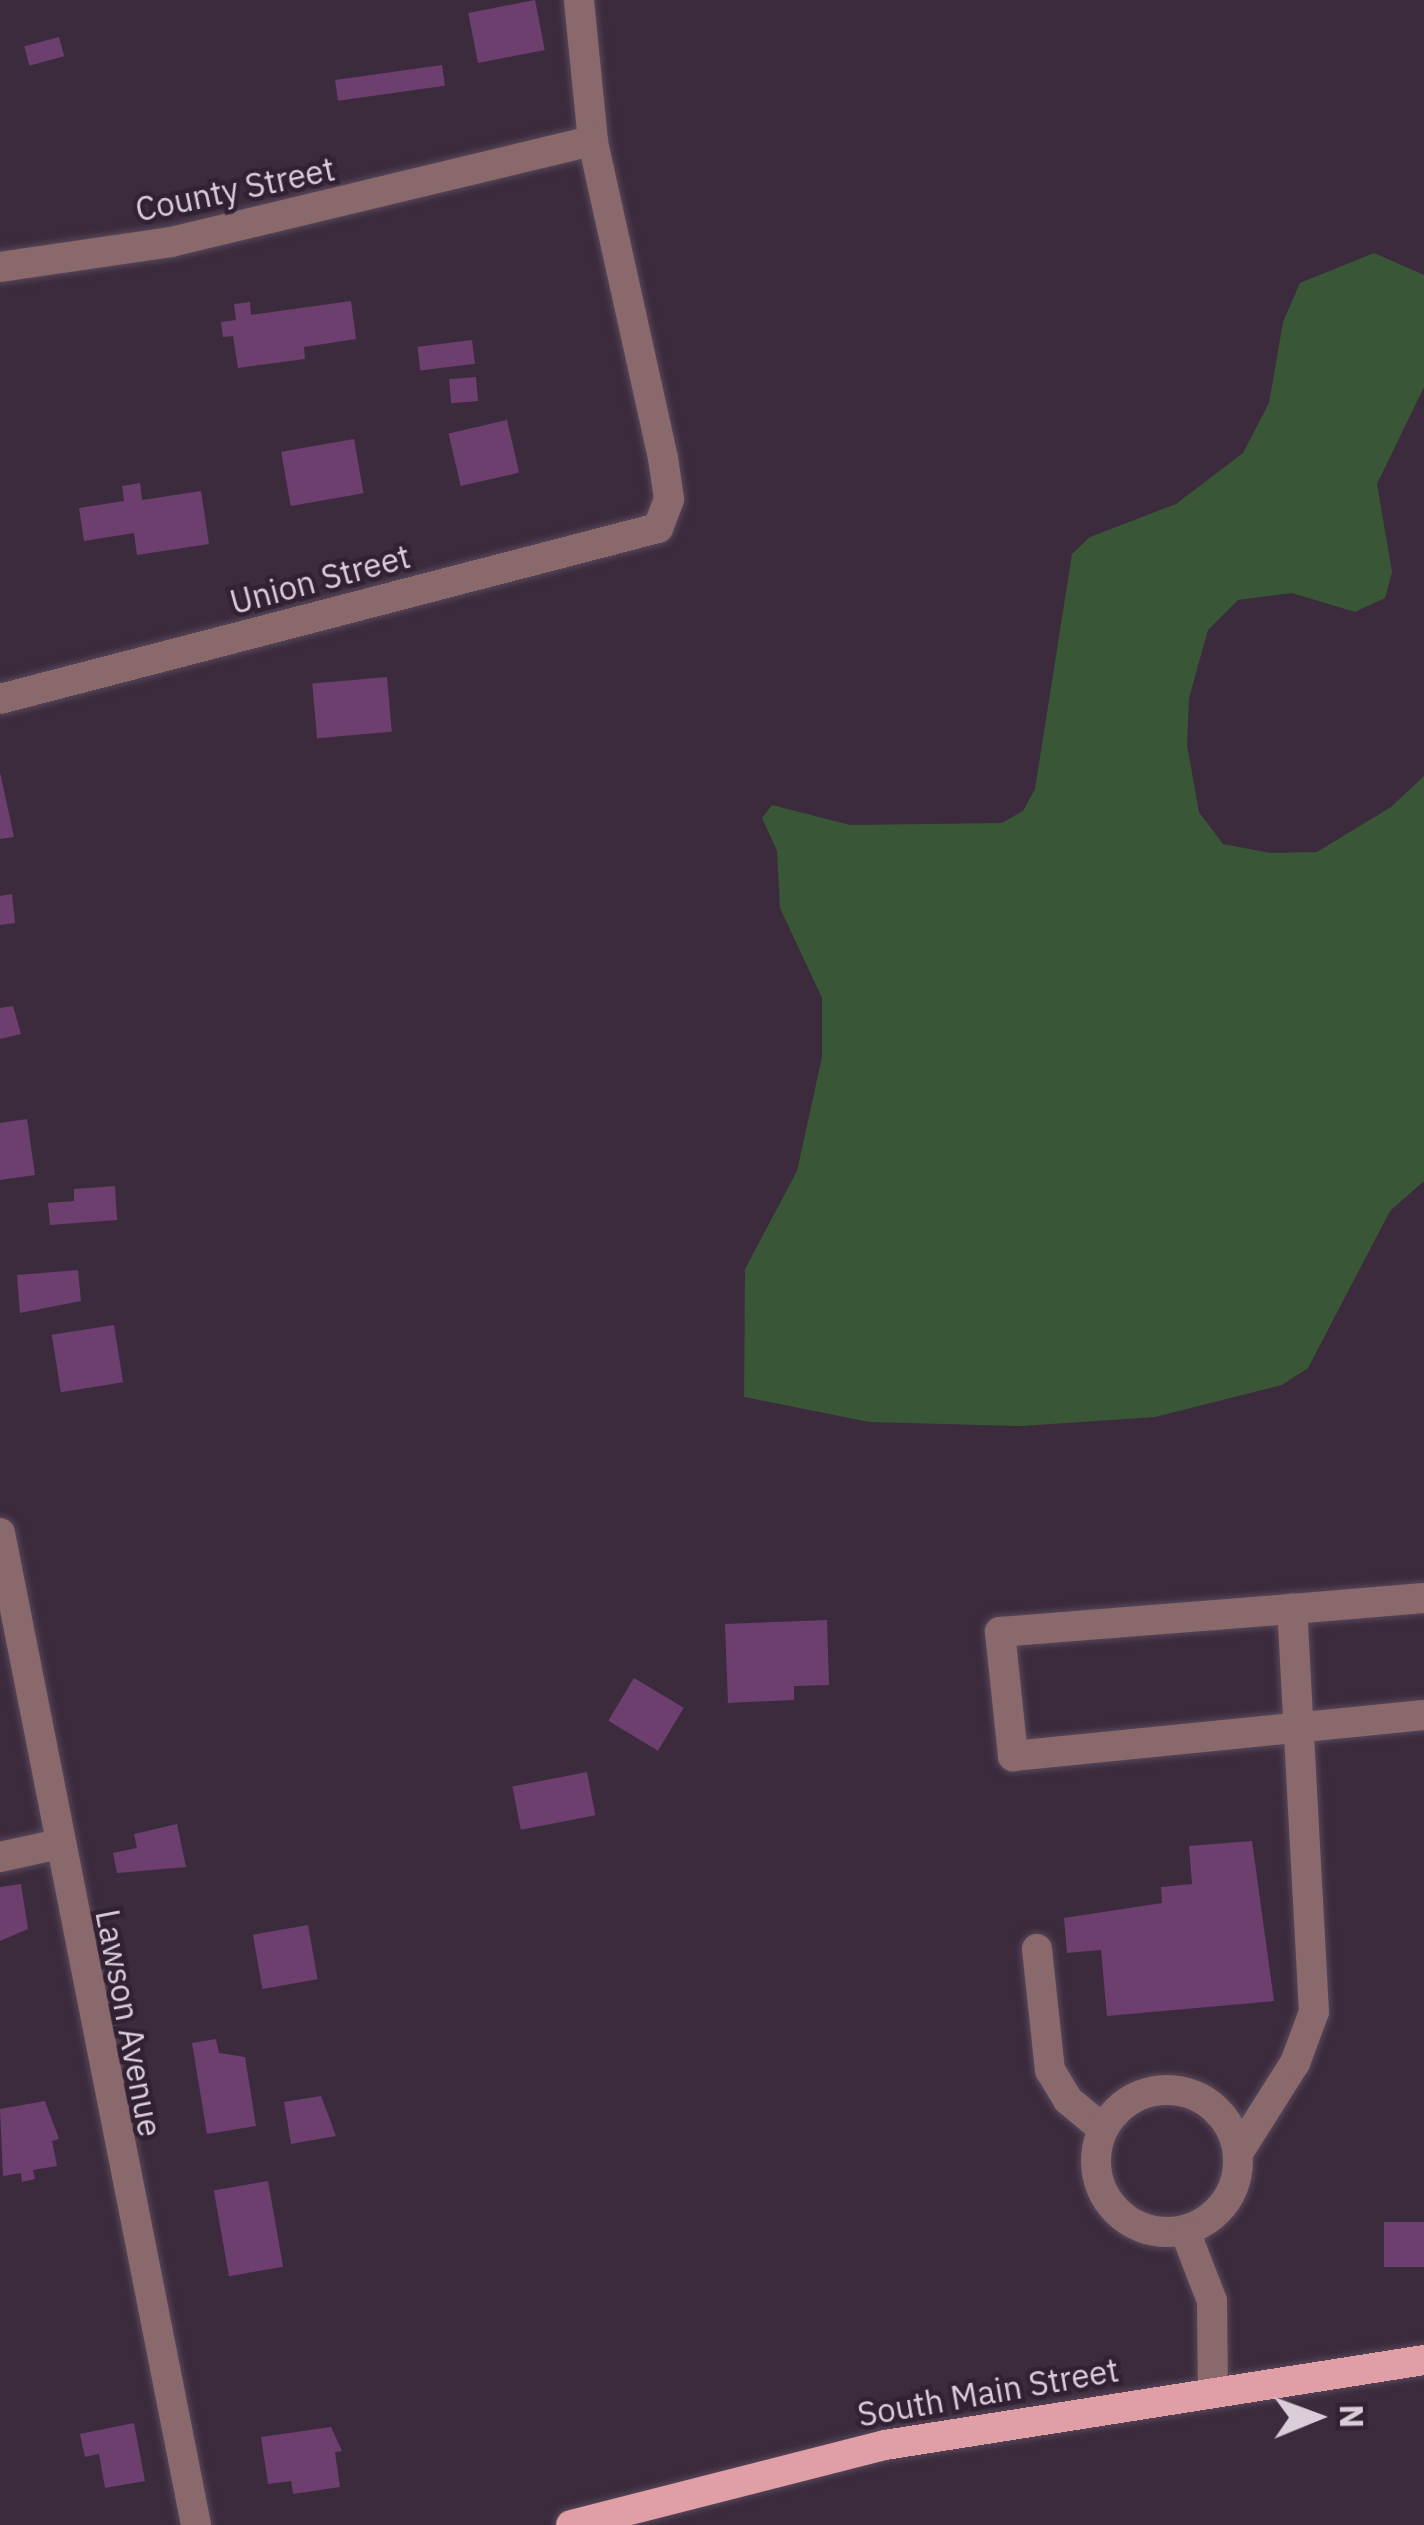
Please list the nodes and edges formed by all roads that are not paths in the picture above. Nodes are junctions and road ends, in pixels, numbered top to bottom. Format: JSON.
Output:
{"nodes":[{"id":1,"x":579,"y":0,"type":"edge"},
{"id":2,"x":593,"y":141,"type":"junction"},
{"id":3,"x":0,"y":267,"type":"edge"},
{"id":4,"x":0,"y":699,"type":"edge"},
{"id":5,"x":0,"y":1533,"type":"edge"},
{"id":6,"x":1424,"y":1598,"type":"edge"},
{"id":7,"x":1292,"y":1610,"type":"junction"},
{"id":8,"x":1424,"y":1715,"type":"edge"},
{"id":9,"x":1298,"y":1732,"type":"junction"},
{"id":10,"x":58,"y":1844,"type":"junction"},
{"id":11,"x":0,"y":1857,"type":"edge"},
{"id":12,"x":1037,"y":1949,"type":"dead end"},
{"id":13,"x":1103,"y":2129,"type":"junction"},
{"id":14,"x":1238,"y":2153,"type":"junction"},
{"id":15,"x":1185,"y":2231,"type":"junction"},
{"id":16,"x":1424,"y":2360,"type":"edge"},
{"id":17,"x":1213,"y":2390,"type":"junction"},
{"id":18,"x":616,"y":2519,"type":"edge"},
{"id":19,"x":196,"y":2525,"type":"edge"},
{"id":20,"x":571,"y":2525,"type":"edge"}],
"edges":[{"from":1,"to":2,"type":"street"},
{"from":2,"to":3,"type":"street","name":"County Street"},
{"from":2,"to":4,"type":"street","name":"Union Street"},
{"from":5,"to":10,"type":"street","name":"Lawson Avenue"},
{"from":6,"to":7,"type":"street"},
{"from":7,"to":9,"type":"street"},
{"from":7,"to":9,"type":"street"},
{"from":8,"to":9,"type":"street"},
{"from":9,"to":14,"type":"street"},
{"from":10,"to":11,"type":"street"},
{"from":10,"to":19,"type":"street","name":"Lawson Avenue"},
{"from":12,"to":13,"type":"street"},
{"from":13,"to":14,"type":"street"},
{"from":13,"to":15,"type":"street"},
{"from":14,"to":15,"type":"street"},
{"from":15,"to":17,"type":"street"},
{"from":16,"to":17,"type":"main road","name":"South Main Street"},
{"from":17,"to":18,"type":"main road","name":"South Main Street"},
{"from":18,"to":20,"type":"main road","name":"South Main Street"}]}
